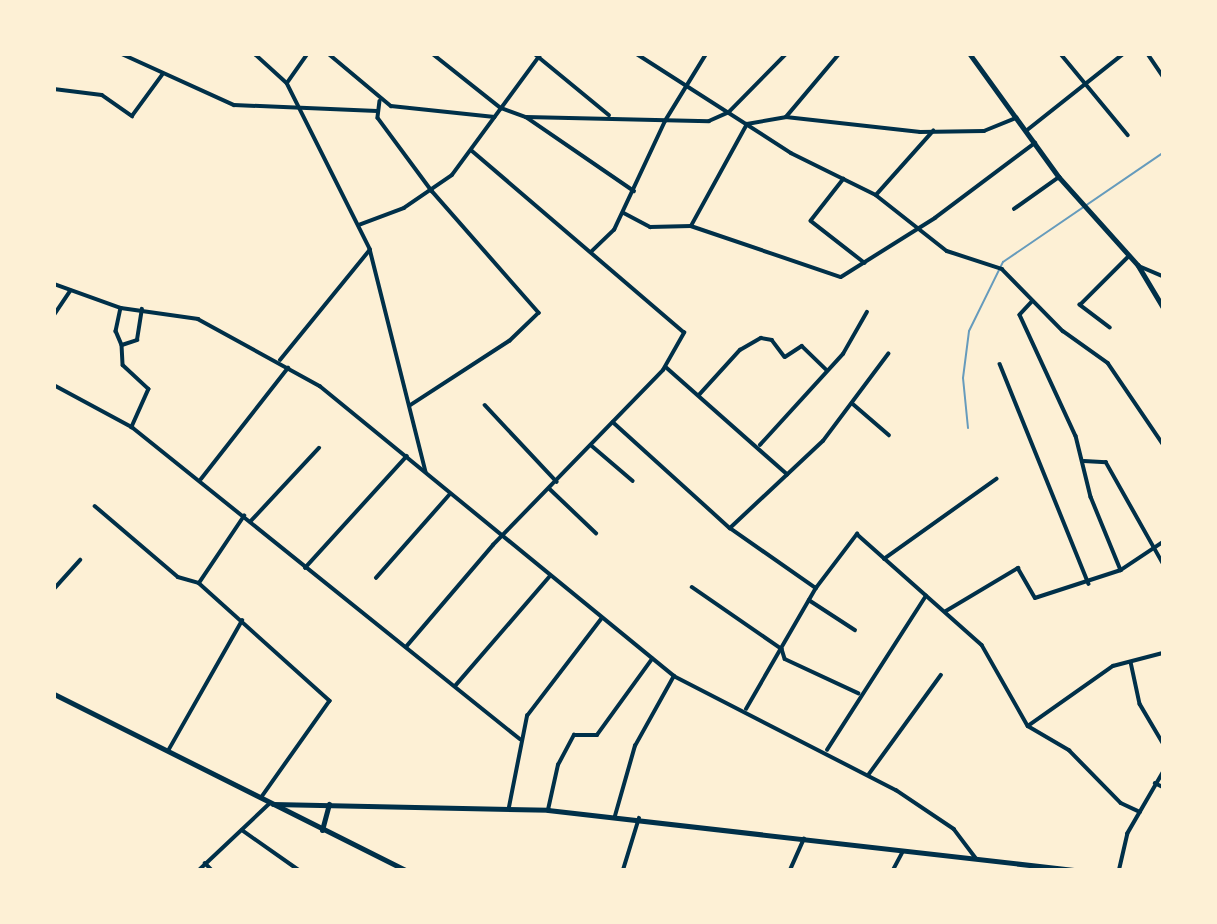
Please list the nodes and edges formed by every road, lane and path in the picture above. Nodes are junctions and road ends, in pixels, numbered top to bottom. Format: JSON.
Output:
{"nodes":[{"id":1,"x":122,"y":54,"type":"edge"},
{"id":2,"x":255,"y":54,"type":"edge"},
{"id":3,"x":307,"y":54,"type":"edge"},
{"id":4,"x":329,"y":54,"type":"edge"},
{"id":5,"x":433,"y":54,"type":"edge"},
{"id":6,"x":535,"y":54,"type":"edge"},
{"id":7,"x":637,"y":54,"type":"edge"},
{"id":8,"x":706,"y":54,"type":"edge"},
{"id":9,"x":786,"y":54,"type":"edge"},
{"id":10,"x":839,"y":54,"type":"edge"},
{"id":11,"x":970,"y":54,"type":"edge"},
{"id":12,"x":1061,"y":54,"type":"edge"},
{"id":13,"x":1123,"y":54,"type":"edge"},
{"id":14,"x":1148,"y":54,"type":"edge"},
{"id":15,"x":540,"y":56,"type":"edge"},
{"id":16,"x":162,"y":74,"type":"junction"},
{"id":17,"x":1163,"y":76,"type":"edge"},
{"id":18,"x":286,"y":83,"type":"junction"},
{"id":19,"x":1087,"y":83,"type":"junction"},
{"id":20,"x":684,"y":85,"type":"junction"},
{"id":21,"x":54,"y":89,"type":"edge"},
{"id":22,"x":380,"y":102,"type":"junction"},
{"id":23,"x":298,"y":108,"type":"junction"},
{"id":24,"x":501,"y":108,"type":"junction"},
{"id":25,"x":377,"y":111,"type":"junction"},
{"id":26,"x":729,"y":112,"type":"junction"},
{"id":27,"x":494,"y":117,"type":"junction"},
{"id":28,"x":526,"y":117,"type":"junction"},
{"id":29,"x":610,"y":117,"type":"junction"},
{"id":30,"x":786,"y":117,"type":"junction"},
{"id":31,"x":1016,"y":118,"type":"junction"},
{"id":32,"x":664,"y":121,"type":"junction"},
{"id":33,"x":747,"y":124,"type":"junction"},
{"id":34,"x":933,"y":131,"type":"junction"},
{"id":35,"x":1026,"y":131,"type":"junction"},
{"id":36,"x":1128,"y":135,"type":"dead end"},
{"id":37,"x":1035,"y":143,"type":"junction"},
{"id":38,"x":472,"y":151,"type":"junction"},
{"id":39,"x":1059,"y":177,"type":"junction"},
{"id":40,"x":844,"y":179,"type":"junction"},
{"id":41,"x":432,"y":191,"type":"junction"},
{"id":42,"x":634,"y":191,"type":"junction"},
{"id":43,"x":876,"y":195,"type":"junction"},
{"id":44,"x":1014,"y":209,"type":"dead end"},
{"id":45,"x":624,"y":213,"type":"junction"},
{"id":46,"x":359,"y":225,"type":"junction"},
{"id":47,"x":691,"y":226,"type":"junction"},
{"id":48,"x":922,"y":226,"type":"junction"},
{"id":49,"x":370,"y":249,"type":"junction"},
{"id":50,"x":589,"y":252,"type":"junction"},
{"id":51,"x":1129,"y":256,"type":"junction"},
{"id":52,"x":865,"y":263,"type":"junction"},
{"id":53,"x":1138,"y":265,"type":"junction"},
{"id":54,"x":1163,"y":275,"type":"edge"},
{"id":55,"x":54,"y":285,"type":"edge"},
{"id":56,"x":70,"y":291,"type":"junction"},
{"id":57,"x":1033,"y":301,"type":"junction"},
{"id":58,"x":1163,"y":307,"type":"edge"},
{"id":59,"x":121,"y":308,"type":"junction"},
{"id":60,"x":142,"y":309,"type":"junction"},
{"id":61,"x":867,"y":312,"type":"dead end"},
{"id":62,"x":54,"y":315,"type":"edge"},
{"id":63,"x":1110,"y":328,"type":"dead end"},
{"id":64,"x":122,"y":345,"type":"junction"},
{"id":65,"x":888,"y":355,"type":"dead end"},
{"id":66,"x":280,"y":360,"type":"junction"},
{"id":67,"x":1000,"y":364,"type":"dead end"},
{"id":68,"x":289,"y":367,"type":"junction"},
{"id":69,"x":665,"y":367,"type":"junction"},
{"id":70,"x":827,"y":370,"type":"junction"},
{"id":71,"x":54,"y":385,"type":"edge"},
{"id":72,"x":699,"y":395,"type":"junction"},
{"id":73,"x":852,"y":404,"type":"junction"},
{"id":74,"x":485,"y":405,"type":"dead end"},
{"id":75,"x":410,"y":406,"type":"junction"},
{"id":76,"x":613,"y":422,"type":"junction"},
{"id":77,"x":132,"y":426,"type":"junction"},
{"id":78,"x":889,"y":435,"type":"dead end"},
{"id":79,"x":1163,"y":444,"type":"edge"},
{"id":80,"x":591,"y":445,"type":"junction"},
{"id":81,"x":760,"y":445,"type":"junction"},
{"id":82,"x":319,"y":447,"type":"dead end"},
{"id":83,"x":1080,"y":451,"type":"junction"},
{"id":84,"x":407,"y":456,"type":"junction"},
{"id":85,"x":426,"y":474,"type":"junction"},
{"id":86,"x":787,"y":474,"type":"junction"},
{"id":87,"x":201,"y":479,"type":"junction"},
{"id":88,"x":996,"y":479,"type":"dead end"},
{"id":89,"x":633,"y":481,"type":"dead end"},
{"id":90,"x":557,"y":482,"type":"junction"},
{"id":91,"x":550,"y":489,"type":"junction"},
{"id":92,"x":450,"y":494,"type":"junction"},
{"id":93,"x":95,"y":506,"type":"dead end"},
{"id":94,"x":244,"y":516,"type":"junction"},
{"id":95,"x":250,"y":522,"type":"junction"},
{"id":96,"x":730,"y":528,"type":"junction"},
{"id":97,"x":596,"y":533,"type":"dead end"},
{"id":98,"x":502,"y":537,"type":"junction"},
{"id":99,"x":1163,"y":542,"type":"edge"},
{"id":100,"x":1155,"y":547,"type":"junction"},
{"id":101,"x":884,"y":559,"type":"junction"},
{"id":102,"x":80,"y":560,"type":"dead end"},
{"id":103,"x":1163,"y":563,"type":"edge"},
{"id":104,"x":305,"y":568,"type":"junction"},
{"id":105,"x":1121,"y":570,"type":"junction"},
{"id":106,"x":550,"y":576,"type":"junction"},
{"id":107,"x":376,"y":578,"type":"dead end"},
{"id":108,"x":199,"y":583,"type":"junction"},
{"id":109,"x":1089,"y":584,"type":"junction"},
{"id":110,"x":692,"y":587,"type":"dead end"},
{"id":111,"x":816,"y":588,"type":"junction"},
{"id":112,"x":54,"y":589,"type":"edge"},
{"id":113,"x":927,"y":595,"type":"junction"},
{"id":114,"x":809,"y":600,"type":"junction"},
{"id":115,"x":946,"y":611,"type":"junction"},
{"id":116,"x":601,"y":618,"type":"junction"},
{"id":117,"x":242,"y":621,"type":"junction"},
{"id":118,"x":855,"y":630,"type":"dead end"},
{"id":119,"x":406,"y":647,"type":"junction"},
{"id":120,"x":782,"y":649,"type":"junction"},
{"id":121,"x":1163,"y":653,"type":"edge"},
{"id":122,"x":652,"y":659,"type":"junction"},
{"id":123,"x":1131,"y":661,"type":"junction"},
{"id":124,"x":941,"y":675,"type":"dead end"},
{"id":125,"x":674,"y":676,"type":"junction"},
{"id":126,"x":456,"y":685,"type":"junction"},
{"id":127,"x":858,"y":693,"type":"junction"},
{"id":128,"x":54,"y":694,"type":"edge"},
{"id":129,"x":746,"y":709,"type":"junction"},
{"id":130,"x":1028,"y":726,"type":"junction"},
{"id":131,"x":520,"y":739,"type":"junction"},
{"id":132,"x":1163,"y":743,"type":"edge"},
{"id":133,"x":827,"y":750,"type":"junction"},
{"id":134,"x":168,"y":751,"type":"junction"},
{"id":135,"x":1163,"y":772,"type":"edge"},
{"id":136,"x":869,"y":774,"type":"junction"},
{"id":137,"x":1154,"y":783,"type":"junction"},
{"id":138,"x":1163,"y":787,"type":"edge"},
{"id":139,"x":261,"y":799,"type":"junction"},
{"id":140,"x":269,"y":804,"type":"junction"},
{"id":141,"x":328,"y":804,"type":"junction"},
{"id":142,"x":509,"y":807,"type":"junction"},
{"id":143,"x":548,"y":810,"type":"junction"},
{"id":144,"x":1140,"y":812,"type":"junction"},
{"id":145,"x":615,"y":816,"type":"junction"},
{"id":146,"x":639,"y":818,"type":"junction"},
{"id":147,"x":242,"y":830,"type":"junction"},
{"id":148,"x":322,"y":830,"type":"junction"},
{"id":149,"x":804,"y":839,"type":"junction"},
{"id":150,"x":903,"y":850,"type":"junction"},
{"id":151,"x":976,"y":858,"type":"junction"},
{"id":152,"x":205,"y":863,"type":"junction"},
{"id":153,"x":199,"y":870,"type":"edge"},
{"id":154,"x":212,"y":870,"type":"edge"},
{"id":155,"x":299,"y":870,"type":"edge"},
{"id":156,"x":406,"y":870,"type":"edge"},
{"id":157,"x":623,"y":870,"type":"edge"},
{"id":158,"x":790,"y":870,"type":"edge"},
{"id":159,"x":893,"y":870,"type":"edge"},
{"id":160,"x":1074,"y":870,"type":"edge"},
{"id":161,"x":1119,"y":870,"type":"edge"}],
"edges":[{"from":1,"to":16,"type":"street"},
{"from":2,"to":18,"type":"street"},
{"from":3,"to":18,"type":"street"},
{"from":4,"to":22,"type":"street"},
{"from":5,"to":24,"type":"street"},
{"from":6,"to":15,"type":"street"},
{"from":7,"to":20,"type":"street"},
{"from":8,"to":20,"type":"street"},
{"from":9,"to":26,"type":"street"},
{"from":10,"to":30,"type":"street"},
{"from":11,"to":31,"type":"main road"},
{"from":12,"to":19,"type":"street"},
{"from":13,"to":19,"type":"street"},
{"from":14,"to":17,"type":"street"},
{"from":15,"to":24,"type":"street"},
{"from":15,"to":29,"type":"street"},
{"from":16,"to":21,"type":"street"},
{"from":16,"to":23,"type":"street"},
{"from":18,"to":23,"type":"street"},
{"from":19,"to":35,"type":"street"},
{"from":19,"to":36,"type":"street"},
{"from":20,"to":26,"type":"street"},
{"from":20,"to":32,"type":"street"},
{"from":22,"to":25,"type":"street"},
{"from":22,"to":27,"type":"street"},
{"from":23,"to":25,"type":"street"},
{"from":23,"to":46,"type":"street"},
{"from":24,"to":27,"type":"street"},
{"from":24,"to":28,"type":"street"},
{"from":25,"to":41,"type":"street"},
{"from":26,"to":32,"type":"street"},
{"from":26,"to":33,"type":"street"},
{"from":27,"to":38,"type":"street"},
{"from":28,"to":29,"type":"street"},
{"from":28,"to":42,"type":"street"},
{"from":29,"to":32,"type":"street"},
{"from":30,"to":33,"type":"street"},
{"from":30,"to":34,"type":"street"},
{"from":31,"to":34,"type":"street"},
{"from":31,"to":35,"type":"main road"},
{"from":32,"to":42,"type":"street"},
{"from":33,"to":40,"type":"street"},
{"from":33,"to":47,"type":"street"},
{"from":34,"to":43,"type":"street"},
{"from":35,"to":37,"type":"main road"},
{"from":37,"to":39,"type":"main road"},
{"from":37,"to":48,"type":"street"},
{"from":38,"to":41,"type":"street"},
{"from":38,"to":50,"type":"street"},
{"from":39,"to":44,"type":"street"},
{"from":39,"to":51,"type":"main road"},
{"from":40,"to":43,"type":"street"},
{"from":40,"to":52,"type":"street"},
{"from":41,"to":46,"type":"street"},
{"from":41,"to":75,"type":"street"},
{"from":42,"to":45,"type":"street"},
{"from":43,"to":48,"type":"street"},
{"from":45,"to":47,"type":"street"},
{"from":45,"to":50,"type":"street"},
{"from":46,"to":49,"type":"street"},
{"from":47,"to":52,"type":"street"},
{"from":48,"to":52,"type":"street"},
{"from":48,"to":57,"type":"street"},
{"from":49,"to":66,"type":"street"},
{"from":49,"to":75,"type":"street"},
{"from":50,"to":69,"type":"street"},
{"from":51,"to":53,"type":"main road"},
{"from":51,"to":63,"type":"street"},
{"from":53,"to":54,"type":"street"},
{"from":53,"to":58,"type":"main road"},
{"from":55,"to":56,"type":"street"},
{"from":56,"to":59,"type":"street"},
{"from":56,"to":62,"type":"street"},
{"from":57,"to":79,"type":"street"},
{"from":57,"to":83,"type":"street"},
{"from":59,"to":60,"type":"street"},
{"from":59,"to":64,"type":"street"},
{"from":60,"to":64,"type":"street"},
{"from":60,"to":66,"type":"street"},
{"from":61,"to":70,"type":"street"},
{"from":64,"to":77,"type":"street"},
{"from":65,"to":73,"type":"street"},
{"from":66,"to":68,"type":"street"},
{"from":67,"to":109,"type":"street"},
{"from":68,"to":84,"type":"street"},
{"from":68,"to":87,"type":"street"},
{"from":69,"to":72,"type":"street"},
{"from":69,"to":76,"type":"street"},
{"from":70,"to":72,"type":"street"},
{"from":70,"to":81,"type":"street"},
{"from":71,"to":77,"type":"street"},
{"from":72,"to":81,"type":"street"},
{"from":73,"to":78,"type":"street"},
{"from":73,"to":86,"type":"street"},
{"from":74,"to":90,"type":"street"},
{"from":75,"to":85,"type":"street"},
{"from":76,"to":80,"type":"street"},
{"from":76,"to":96,"type":"street"},
{"from":77,"to":87,"type":"street"},
{"from":80,"to":89,"type":"street"},
{"from":80,"to":90,"type":"street"},
{"from":81,"to":86,"type":"street"},
{"from":82,"to":95,"type":"street"},
{"from":83,"to":100,"type":"street"},
{"from":83,"to":105,"type":"street"},
{"from":84,"to":85,"type":"street"},
{"from":84,"to":104,"type":"street"},
{"from":85,"to":92,"type":"street"},
{"from":86,"to":96,"type":"street"},
{"from":87,"to":94,"type":"street"},
{"from":88,"to":101,"type":"street"},
{"from":90,"to":91,"type":"street"},
{"from":91,"to":97,"type":"street"},
{"from":91,"to":98,"type":"street"},
{"from":92,"to":98,"type":"street"},
{"from":92,"to":107,"type":"street"},
{"from":93,"to":108,"type":"street"},
{"from":94,"to":95,"type":"street"},
{"from":94,"to":108,"type":"street"},
{"from":95,"to":104,"type":"street"},
{"from":96,"to":111,"type":"street"},
{"from":98,"to":106,"type":"street"},
{"from":98,"to":119,"type":"street"},
{"from":99,"to":100,"type":"street"},
{"from":100,"to":103,"type":"street"},
{"from":100,"to":105,"type":"street"},
{"from":101,"to":111,"type":"street"},
{"from":101,"to":113,"type":"street"},
{"from":102,"to":112,"type":"street"},
{"from":104,"to":119,"type":"street"},
{"from":105,"to":109,"type":"street"},
{"from":106,"to":116,"type":"street"},
{"from":106,"to":126,"type":"street"},
{"from":108,"to":117,"type":"street"},
{"from":109,"to":115,"type":"street"},
{"from":110,"to":120,"type":"street"},
{"from":111,"to":114,"type":"street"},
{"from":113,"to":115,"type":"street"},
{"from":113,"to":127,"type":"street"},
{"from":114,"to":118,"type":"street"},
{"from":114,"to":120,"type":"street"},
{"from":115,"to":130,"type":"street"},
{"from":116,"to":122,"type":"street"},
{"from":116,"to":131,"type":"street"},
{"from":117,"to":134,"type":"street"},
{"from":117,"to":139,"type":"street"},
{"from":119,"to":126,"type":"street"},
{"from":120,"to":127,"type":"street"},
{"from":120,"to":129,"type":"street"},
{"from":121,"to":123,"type":"street"},
{"from":122,"to":125,"type":"street"},
{"from":122,"to":143,"type":"street"},
{"from":123,"to":130,"type":"street"},
{"from":123,"to":132,"type":"street"},
{"from":124,"to":136,"type":"street"},
{"from":125,"to":129,"type":"street"},
{"from":125,"to":145,"type":"street"},
{"from":126,"to":131,"type":"street"},
{"from":127,"to":133,"type":"street"},
{"from":128,"to":134,"type":"highway"},
{"from":129,"to":133,"type":"street"},
{"from":130,"to":144,"type":"street"},
{"from":131,"to":142,"type":"street"},
{"from":133,"to":136,"type":"street"},
{"from":134,"to":139,"type":"highway"},
{"from":135,"to":137,"type":"street"},
{"from":136,"to":151,"type":"street"},
{"from":137,"to":138,"type":"street"},
{"from":137,"to":144,"type":"street"},
{"from":139,"to":140,"type":"highway"},
{"from":140,"to":141,"type":"main road"},
{"from":140,"to":147,"type":"street"},
{"from":140,"to":148,"type":"highway"},
{"from":141,"to":142,"type":"main road"},
{"from":141,"to":148,"type":"highway"},
{"from":142,"to":143,"type":"main road"},
{"from":143,"to":145,"type":"main road"},
{"from":144,"to":161,"type":"street"},
{"from":145,"to":146,"type":"main road"},
{"from":146,"to":149,"type":"main road"},
{"from":146,"to":157,"type":"street"},
{"from":147,"to":152,"type":"street"},
{"from":147,"to":155,"type":"street"},
{"from":148,"to":156,"type":"highway"},
{"from":149,"to":150,"type":"main road"},
{"from":149,"to":158,"type":"street"},
{"from":150,"to":151,"type":"main road"},
{"from":150,"to":159,"type":"street"},
{"from":151,"to":160,"type":"main road"},
{"from":152,"to":153,"type":"street"},
{"from":152,"to":154,"type":"street"}]}
